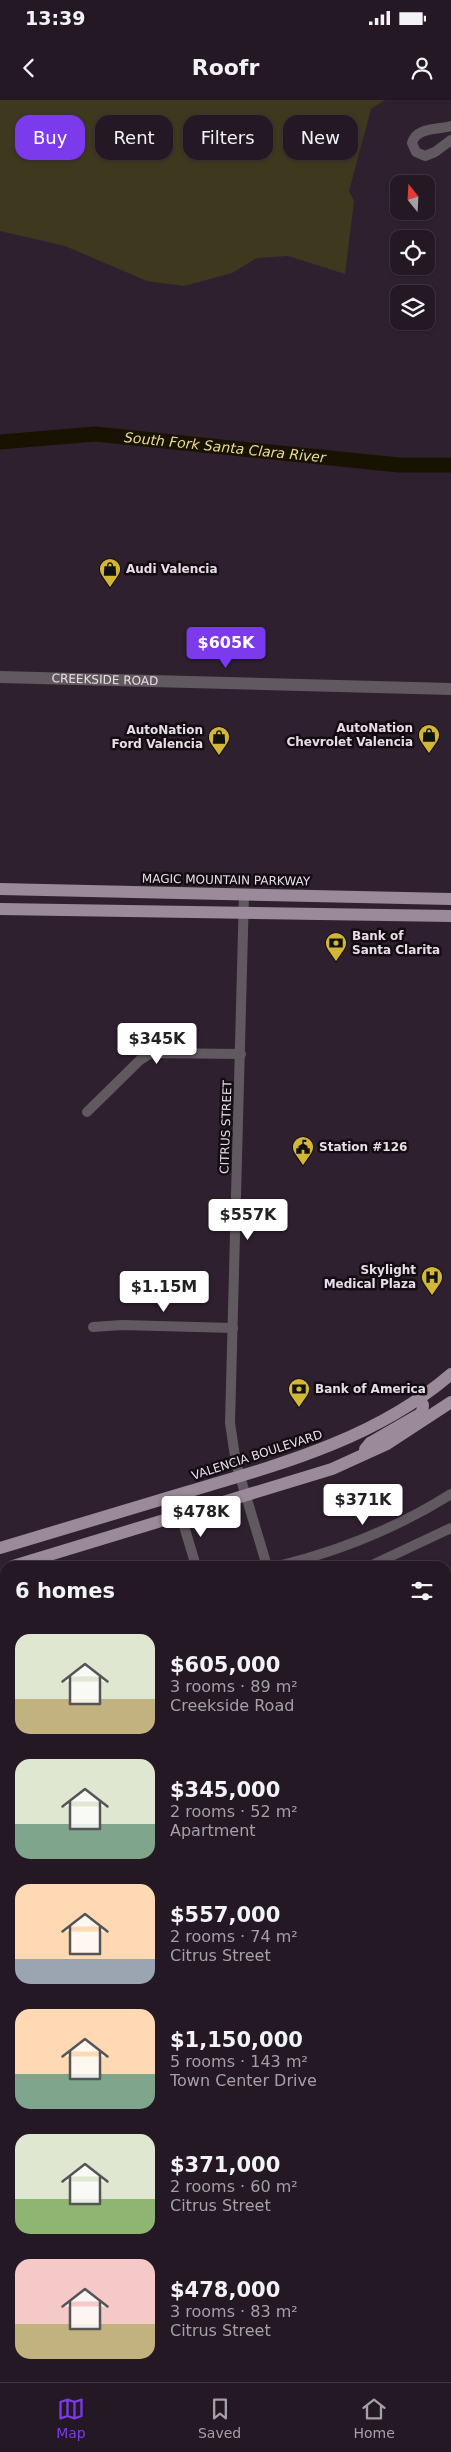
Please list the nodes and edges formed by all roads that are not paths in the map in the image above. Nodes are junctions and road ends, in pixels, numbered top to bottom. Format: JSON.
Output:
{"nodes":[{"id":1,"x":446,"y":127,"type":"edge"},
{"id":2,"x":449,"y":140,"type":"edge"},
{"id":3,"x":0,"y":677,"type":"edge"},
{"id":4,"x":451,"y":689,"type":"edge"},
{"id":5,"x":0,"y":889,"type":"edge"},
{"id":6,"x":244,"y":894,"type":"junction"},
{"id":7,"x":451,"y":899,"type":"edge"},
{"id":8,"x":0,"y":909,"type":"edge"},
{"id":9,"x":244,"y":914,"type":"junction"},
{"id":10,"x":451,"y":916,"type":"edge"},
{"id":11,"x":241,"y":1054,"type":"junction"},
{"id":12,"x":87,"y":1112,"type":"dead end"},
{"id":13,"x":94,"y":1327,"type":"dead end"},
{"id":14,"x":233,"y":1328,"type":"junction"},
{"id":15,"x":451,"y":1374,"type":"edge"},
{"id":16,"x":419,"y":1398,"type":"junction"},
{"id":17,"x":451,"y":1402,"type":"edge"},
{"id":18,"x":357,"y":1458,"type":"junction"},
{"id":19,"x":240,"y":1476,"type":"junction"},
{"id":20,"x":451,"y":1494,"type":"edge"},
{"id":21,"x":246,"y":1496,"type":"junction"},
{"id":22,"x":181,"y":1516,"type":"junction"},
{"id":23,"x":451,"y":1528,"type":"edge"},
{"id":24,"x":0,"y":1548,"type":"edge"},
{"id":25,"x":30,"y":1561,"type":"edge"},
{"id":26,"x":194,"y":1561,"type":"edge"},
{"id":27,"x":266,"y":1561,"type":"edge"},
{"id":28,"x":298,"y":1561,"type":"edge"},
{"id":29,"x":381,"y":1561,"type":"edge"}],
"edges":[{"from":1,"to":2,"type":"street"},
{"from":1,"to":2,"type":"street"},
{"from":3,"to":4,"type":"street","name":"CREEKSIDE ROAD"},
{"from":5,"to":6,"type":"main road","name":"MAGIC MOUNTAIN PARKWAY"},
{"from":6,"to":7,"type":"main road","name":"MAGIC MOUNTAIN PARKWAY"},
{"from":6,"to":9,"type":"street","name":"CITRUS STREET"},
{"from":8,"to":9,"type":"main road"},
{"from":9,"to":10,"type":"main road"},
{"from":9,"to":11,"type":"street","name":"CITRUS STREET"},
{"from":11,"to":12,"type":"street"},
{"from":11,"to":14,"type":"street","name":"CITRUS STREET"},
{"from":13,"to":14,"type":"street"},
{"from":14,"to":19,"type":"street","name":"CITRUS STREET"},
{"from":15,"to":16,"type":"main road","name":"VALENCIA BOULEVARD"},
{"from":16,"to":18,"type":"main road"},
{"from":16,"to":19,"type":"main road","name":"VALENCIA BOULEVARD"},
{"from":17,"to":18,"type":"main road"},
{"from":18,"to":21,"type":"main road"},
{"from":19,"to":21,"type":"street","name":"CITRUS STREET"},
{"from":19,"to":24,"type":"main road","name":"VALENCIA BOULEVARD"},
{"from":20,"to":28,"type":"street"},
{"from":21,"to":22,"type":"main road"},
{"from":21,"to":27,"type":"street","name":"CITRUS STREET"},
{"from":22,"to":25,"type":"main road"},
{"from":22,"to":26,"type":"street"},
{"from":23,"to":29,"type":"street"}]}
